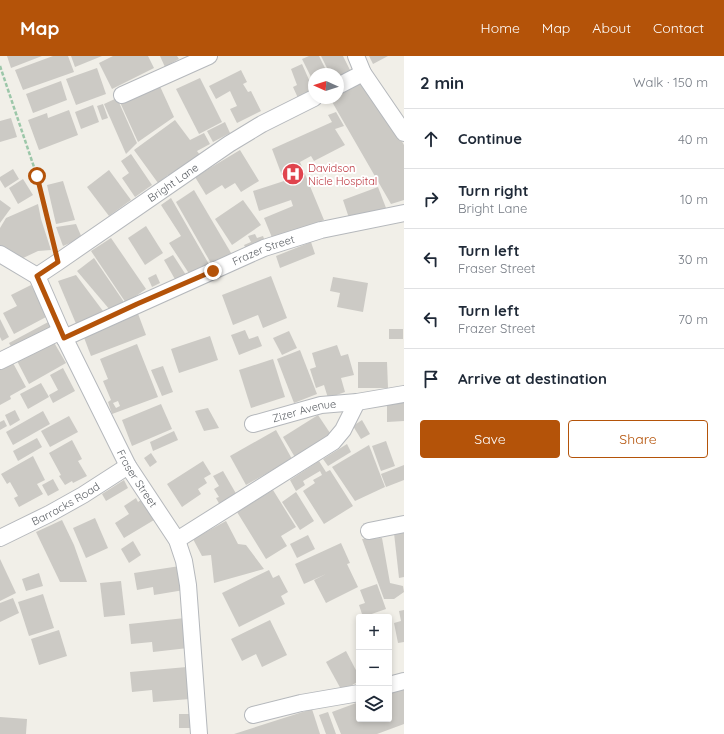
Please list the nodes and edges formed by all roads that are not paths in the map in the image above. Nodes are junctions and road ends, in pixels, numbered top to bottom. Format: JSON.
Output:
{"nodes":[{"id":1,"x":209,"y":56,"type":"edge"},
{"id":2,"x":356,"y":56,"type":"edge"},
{"id":3,"x":364,"y":73,"type":"junction"},
{"id":4,"x":344,"y":83,"type":"edge"},
{"id":5,"x":122,"y":95,"type":"dead end"},
{"id":6,"x":308,"y":101,"type":"edge"},
{"id":7,"x":404,"y":133,"type":"edge"},
{"id":8,"x":404,"y":213,"type":"edge"},
{"id":9,"x":0,"y":254,"type":"edge"},
{"id":10,"x":37,"y":276,"type":"junction"},
{"id":11,"x":63,"y":335,"type":"junction"},
{"id":12,"x":0,"y":362,"type":"edge"},
{"id":13,"x":404,"y":394,"type":"edge"},
{"id":14,"x":357,"y":402,"type":"junction"},
{"id":15,"x":253,"y":424,"type":"dead end"},
{"id":16,"x":128,"y":466,"type":"junction"},
{"id":17,"x":404,"y":524,"type":"edge"},
{"id":18,"x":369,"y":531,"type":"dead end"},
{"id":19,"x":0,"y":538,"type":"edge"},
{"id":20,"x":177,"y":540,"type":"junction"},
{"id":21,"x":404,"y":681,"type":"edge"},
{"id":22,"x":392,"y":684,"type":"edge"},
{"id":23,"x":356,"y":694,"type":"edge"},
{"id":24,"x":253,"y":715,"type":"dead end"},
{"id":25,"x":199,"y":734,"type":"edge"}],
"edges":[{"from":1,"to":5,"type":"street"},
{"from":2,"to":3,"type":"street"},
{"from":3,"to":4,"type":"street"},
{"from":3,"to":7,"type":"street"},
{"from":6,"to":10,"type":"street","name":"Bright Lane"},
{"from":8,"to":11,"type":"street","name":"Frazer Street"},
{"from":9,"to":10,"type":"street"},
{"from":10,"to":11,"type":"street","name":"Fraser Street"},
{"from":11,"to":12,"type":"street","name":"Frazer Street"},
{"from":11,"to":16,"type":"street","name":"Fraser Street"},
{"from":13,"to":14,"type":"street","name":"Zizer Avenue"},
{"from":14,"to":15,"type":"street","name":"Zizer Avenue"},
{"from":14,"to":20,"type":"street"},
{"from":16,"to":19,"type":"street","name":"Barracks Road"},
{"from":16,"to":20,"type":"street","name":"Fraser Street"},
{"from":17,"to":18,"type":"street"},
{"from":20,"to":25,"type":"street","name":"Fraser Street"},
{"from":21,"to":22,"type":"street"},
{"from":23,"to":24,"type":"street"}]}
